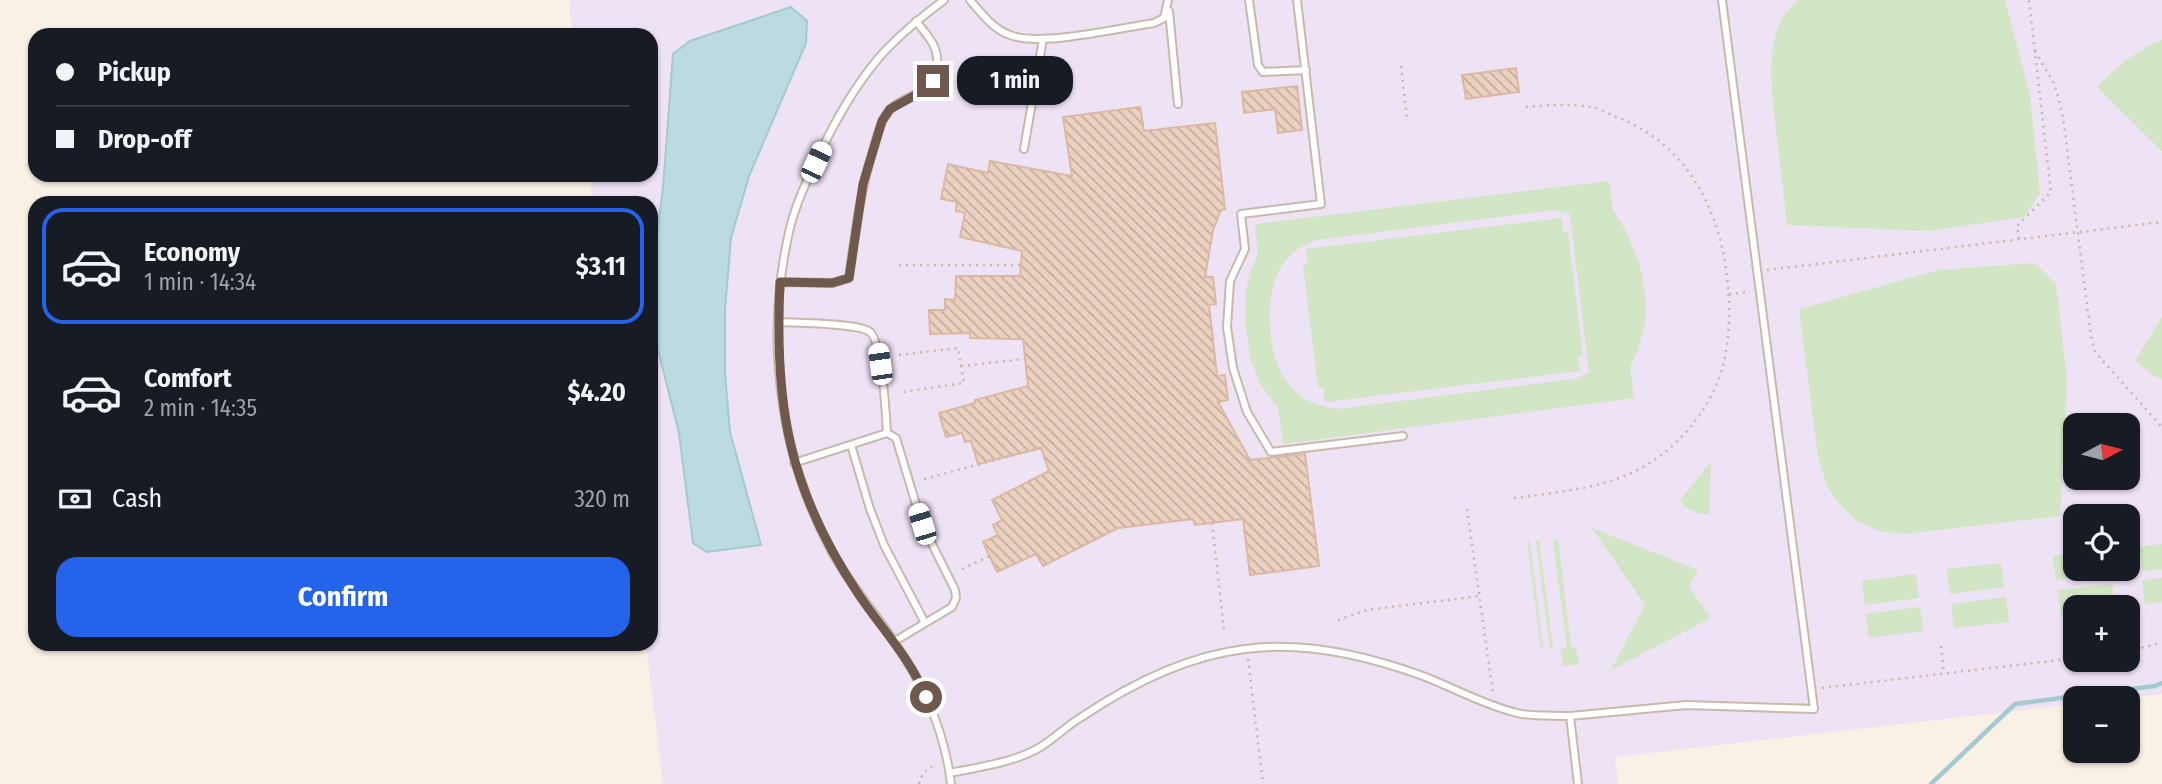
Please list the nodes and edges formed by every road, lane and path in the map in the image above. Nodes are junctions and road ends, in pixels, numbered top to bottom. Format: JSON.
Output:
{"nodes":[{"id":1,"x":944,"y":0,"type":"edge"},
{"id":2,"x":970,"y":0,"type":"edge"},
{"id":3,"x":1249,"y":0,"type":"edge"},
{"id":4,"x":1297,"y":0,"type":"edge"},
{"id":5,"x":1722,"y":0,"type":"edge"},
{"id":6,"x":2029,"y":0,"type":"edge"},
{"id":7,"x":1168,"y":3,"type":"edge"},
{"id":8,"x":916,"y":21,"type":"junction"},
{"id":9,"x":1043,"y":39,"type":"junction"},
{"id":10,"x":2035,"y":51,"type":"junction"},
{"id":11,"x":1401,"y":66,"type":"dead end"},
{"id":12,"x":1306,"y":70,"type":"junction"},
{"id":13,"x":1178,"y":104,"type":"dead end"},
{"id":14,"x":1526,"y":107,"type":"dead end"},
{"id":15,"x":1407,"y":120,"type":"dead end"},
{"id":16,"x":1024,"y":149,"type":"dead end"},
{"id":17,"x":2162,"y":222,"type":"edge"},
{"id":18,"x":2079,"y":233,"type":"junction"},
{"id":19,"x":2019,"y":240,"type":"junction"},
{"id":20,"x":899,"y":265,"type":"dead end"},
{"id":21,"x":1021,"y":265,"type":"dead end"},
{"id":22,"x":1757,"y":271,"type":"junction"},
{"id":23,"x":780,"y":282,"type":"junction"},
{"id":24,"x":1760,"y":291,"type":"junction"},
{"id":25,"x":1729,"y":294,"type":"junction"},
{"id":26,"x":778,"y":323,"type":"junction"},
{"id":27,"x":899,"y":355,"type":"dead end"},
{"id":28,"x":1024,"y":359,"type":"dead end"},
{"id":29,"x":961,"y":366,"type":"junction"},
{"id":30,"x":903,"y":392,"type":"dead end"},
{"id":31,"x":2162,"y":427,"type":"edge"},
{"id":32,"x":887,"y":433,"type":"junction"},
{"id":33,"x":1402,"y":436,"type":"dead end"},
{"id":34,"x":851,"y":444,"type":"junction"},
{"id":35,"x":1041,"y":448,"type":"dead end"},
{"id":36,"x":794,"y":463,"type":"junction"},
{"id":37,"x":924,"y":479,"type":"dead end"},
{"id":38,"x":1514,"y":498,"type":"dead end"},
{"id":39,"x":1467,"y":509,"type":"dead end"},
{"id":40,"x":1212,"y":523,"type":"dead end"},
{"id":41,"x":990,"y":556,"type":"dead end"},
{"id":42,"x":962,"y":569,"type":"dead end"},
{"id":43,"x":1479,"y":596,"type":"junction"},
{"id":44,"x":1338,"y":620,"type":"dead end"},
{"id":45,"x":925,"y":623,"type":"junction"},
{"id":46,"x":1224,"y":630,"type":"dead end"},
{"id":47,"x":895,"y":641,"type":"junction"},
{"id":48,"x":2162,"y":643,"type":"edge"},
{"id":49,"x":1941,"y":646,"type":"dead end"},
{"id":50,"x":1247,"y":648,"type":"junction"},
{"id":51,"x":2140,"y":649,"type":"edge"},
{"id":52,"x":2063,"y":659,"type":"edge"},
{"id":53,"x":1944,"y":673,"type":"junction"},
{"id":54,"x":1812,"y":689,"type":"junction"},
{"id":55,"x":1494,"y":705,"type":"junction"},
{"id":56,"x":1570,"y":716,"type":"junction"},
{"id":57,"x":936,"y":766,"type":"dead end"},
{"id":58,"x":950,"y":773,"type":"junction"},
{"id":59,"x":919,"y":784,"type":"edge"},
{"id":60,"x":951,"y":784,"type":"edge"},
{"id":61,"x":1263,"y":784,"type":"edge"},
{"id":62,"x":1578,"y":784,"type":"edge"}],
"edges":[{"from":1,"to":8,"type":"lane"},
{"from":2,"to":9,"type":"lane"},
{"from":3,"to":12,"type":"lane"},
{"from":4,"to":12,"type":"lane"},
{"from":5,"to":22,"type":"lane"},
{"from":6,"to":10,"type":"path"},
{"from":7,"to":9,"type":"lane"},
{"from":7,"to":13,"type":"lane"},
{"from":8,"to":23,"type":"lane"},
{"from":8,"to":23,"type":"lane"},
{"from":9,"to":16,"type":"lane"},
{"from":10,"to":18,"type":"path"},
{"from":10,"to":19,"type":"path"},
{"from":11,"to":15,"type":"path"},
{"from":12,"to":33,"type":"lane"},
{"from":14,"to":25,"type":"path"},
{"from":17,"to":18,"type":"path"},
{"from":18,"to":19,"type":"path"},
{"from":18,"to":31,"type":"path"},
{"from":19,"to":22,"type":"path"},
{"from":20,"to":21,"type":"path"},
{"from":22,"to":24,"type":"lane"},
{"from":23,"to":26,"type":"lane"},
{"from":24,"to":25,"type":"path"},
{"from":24,"to":54,"type":"lane"},
{"from":25,"to":38,"type":"path"},
{"from":26,"to":32,"type":"lane"},
{"from":26,"to":36,"type":"lane"},
{"from":27,"to":29,"type":"path"},
{"from":28,"to":29,"type":"path"},
{"from":29,"to":30,"type":"path"},
{"from":32,"to":34,"type":"lane"},
{"from":32,"to":45,"type":"lane"},
{"from":34,"to":36,"type":"lane"},
{"from":34,"to":45,"type":"lane"},
{"from":35,"to":37,"type":"path"},
{"from":36,"to":47,"type":"lane"},
{"from":39,"to":43,"type":"path"},
{"from":40,"to":46,"type":"path"},
{"from":41,"to":42,"type":"path"},
{"from":43,"to":44,"type":"path"},
{"from":43,"to":55,"type":"path"},
{"from":45,"to":47,"type":"lane"},
{"from":47,"to":58,"type":"lane"},
{"from":48,"to":51,"type":"path"},
{"from":49,"to":53,"type":"path"},
{"from":50,"to":55,"type":"lane"},
{"from":50,"to":58,"type":"lane"},
{"from":50,"to":61,"type":"path"},
{"from":52,"to":53,"type":"path"},
{"from":53,"to":54,"type":"path"},
{"from":54,"to":56,"type":"lane"},
{"from":55,"to":56,"type":"lane"},
{"from":56,"to":62,"type":"lane"},
{"from":57,"to":59,"type":"path"},
{"from":58,"to":60,"type":"lane"}]}
